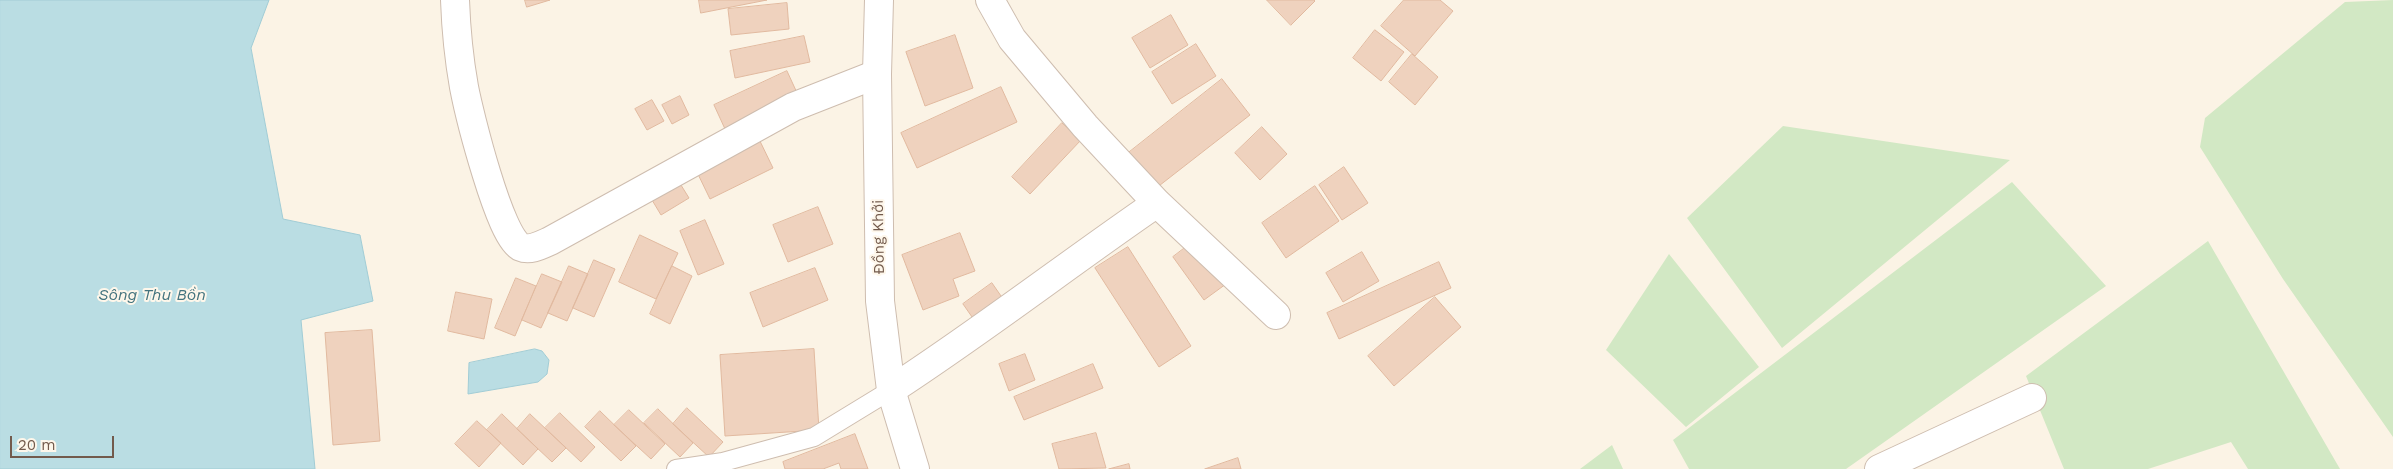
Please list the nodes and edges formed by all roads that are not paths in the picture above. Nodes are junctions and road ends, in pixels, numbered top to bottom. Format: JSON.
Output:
{"nodes":[{"id":1,"x":455,"y":0,"type":"edge"},
{"id":2,"x":879,"y":0,"type":"edge"},
{"id":3,"x":990,"y":0,"type":"edge"},
{"id":4,"x":877,"y":74,"type":"junction"},
{"id":5,"x":1157,"y":202,"type":"junction"},
{"id":6,"x":1276,"y":315,"type":"dead end"},
{"id":7,"x":891,"y":390,"type":"junction"},
{"id":8,"x":2032,"y":398,"type":"dead end"},
{"id":9,"x":676,"y":469,"type":"edge"},
{"id":10,"x":914,"y":469,"type":"edge"},
{"id":11,"x":1879,"y":469,"type":"edge"}],
"edges":[{"from":1,"to":4,"type":"street"},
{"from":2,"to":4,"type":"street","name":"Đồng Khởi"},
{"from":3,"to":5,"type":"street"},
{"from":4,"to":7,"type":"street","name":"Đồng Khởi"},
{"from":5,"to":6,"type":"street"},
{"from":5,"to":7,"type":"street"},
{"from":7,"to":9,"type":"lane"},
{"from":7,"to":10,"type":"street","name":"Đồng Khởi"},
{"from":8,"to":11,"type":"street"}]}
